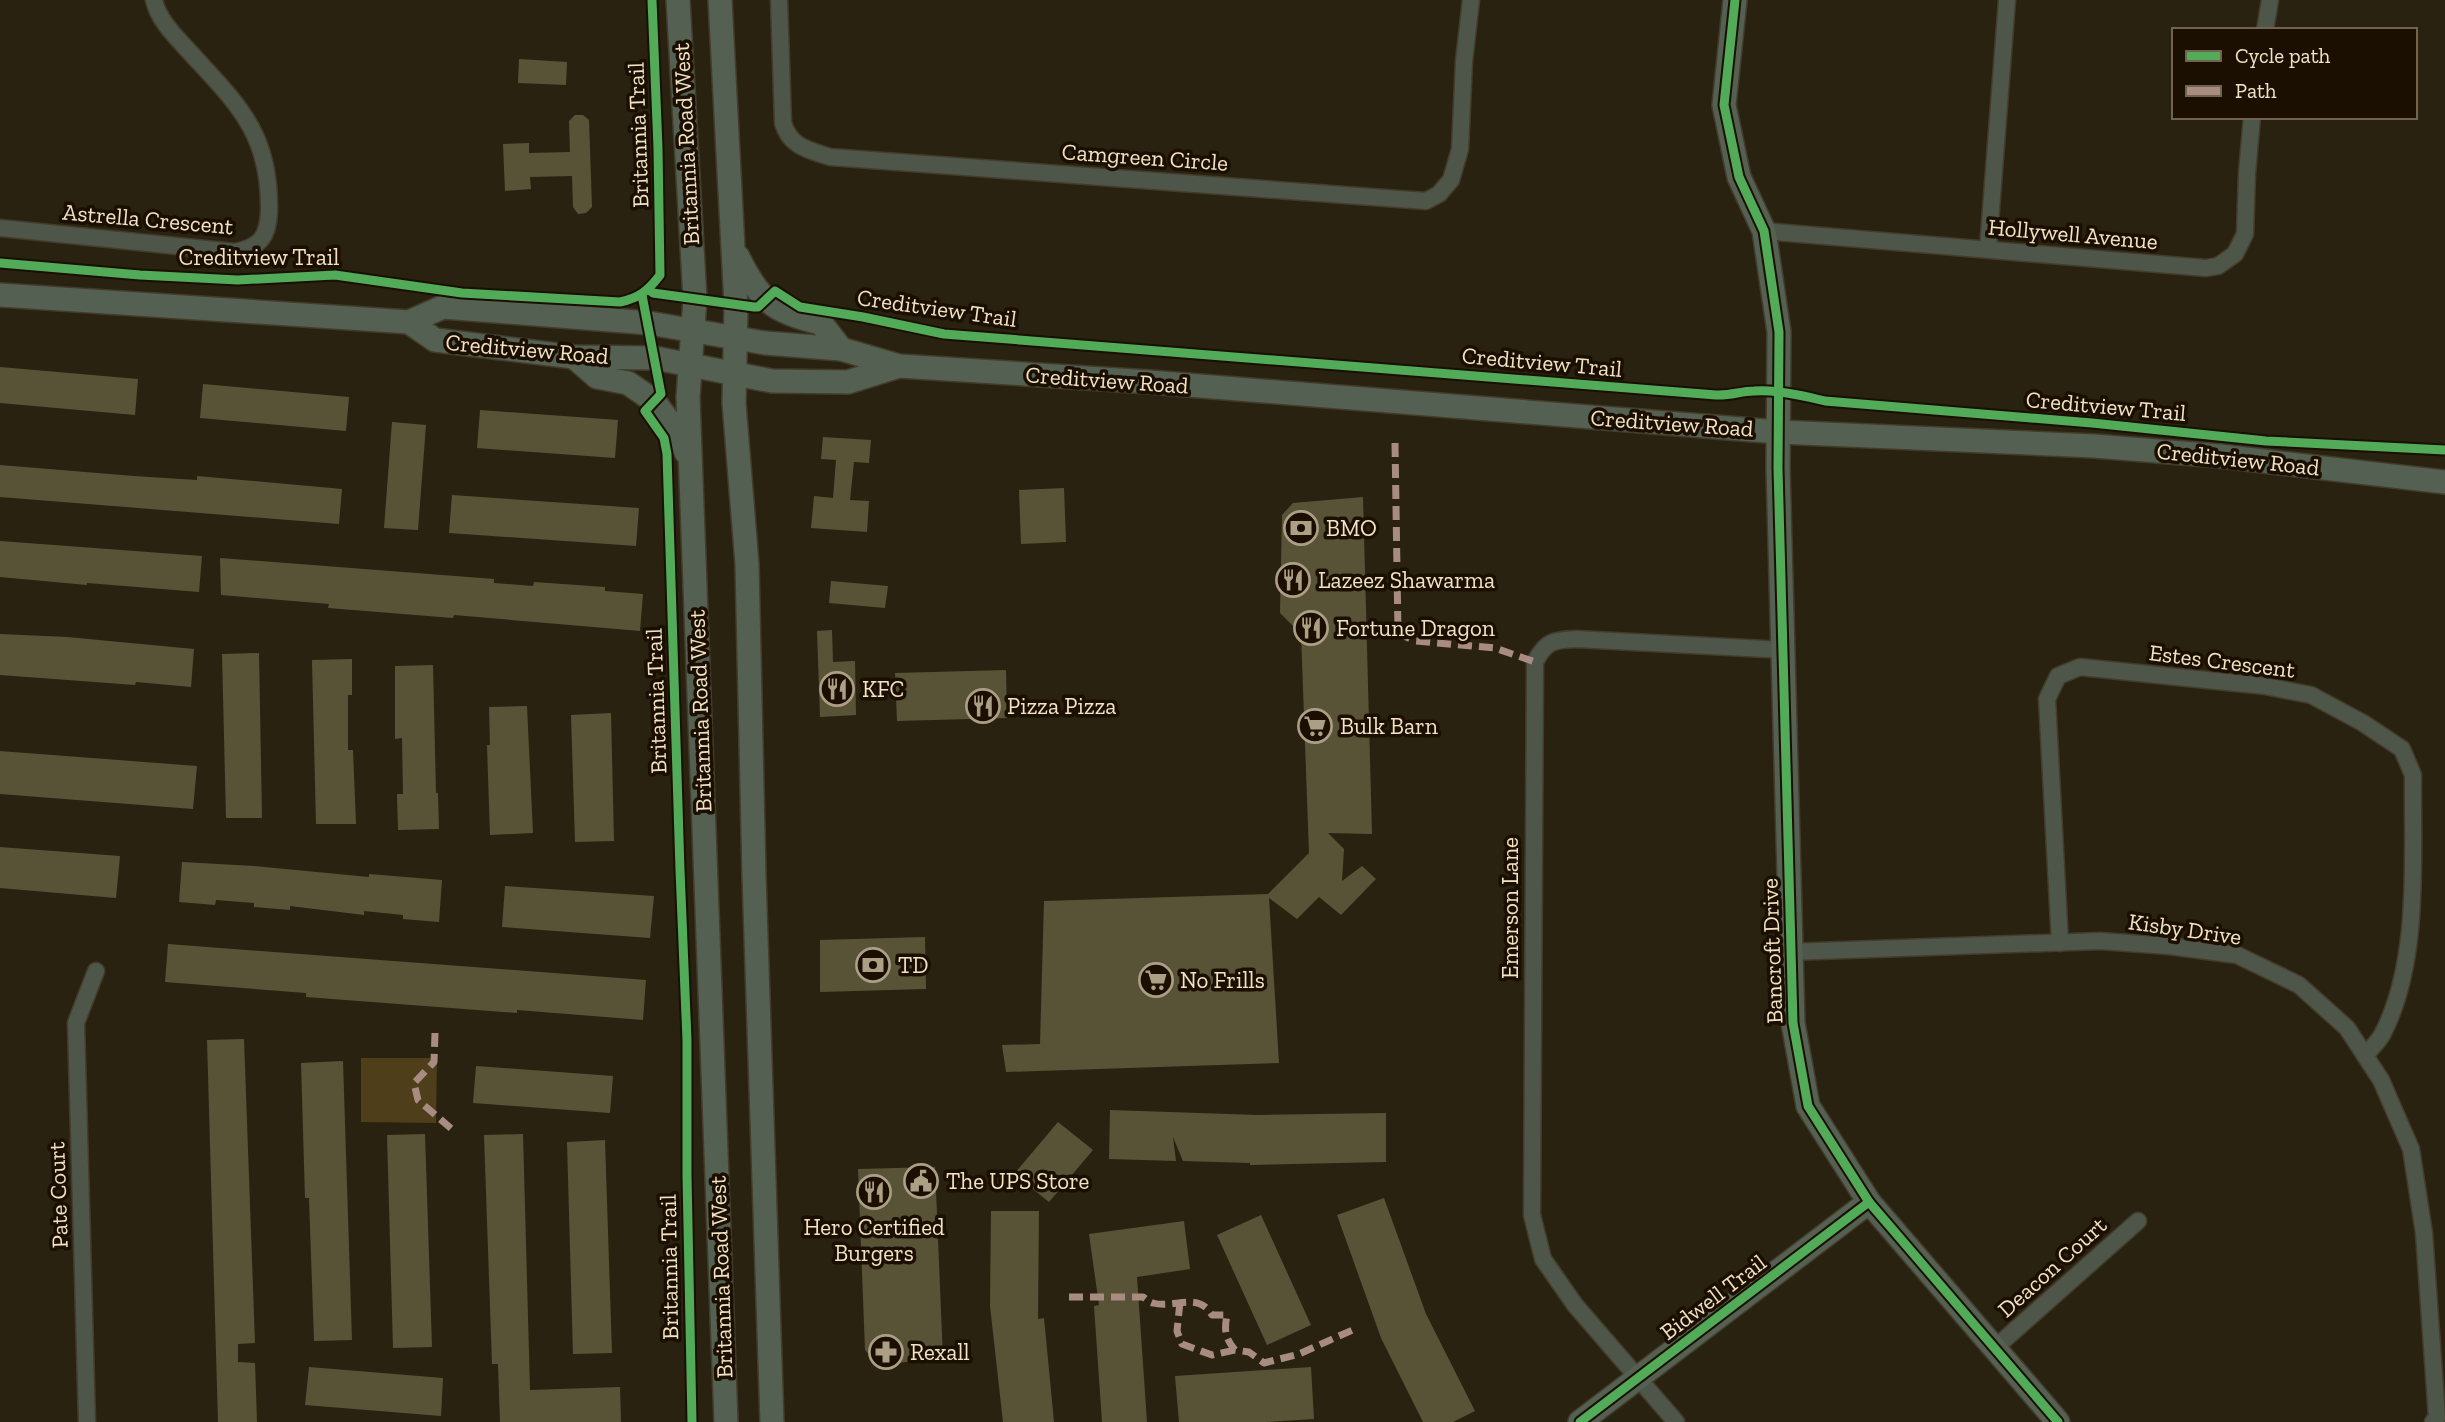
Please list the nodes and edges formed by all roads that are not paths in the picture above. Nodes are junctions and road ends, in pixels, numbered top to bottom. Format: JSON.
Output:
{"nodes":[{"id":1,"x":153,"y":0,"type":"edge"},
{"id":2,"x":678,"y":0,"type":"edge"},
{"id":3,"x":720,"y":0,"type":"edge"},
{"id":4,"x":779,"y":0,"type":"edge"},
{"id":5,"x":1471,"y":0,"type":"edge"},
{"id":6,"x":1735,"y":0,"type":"edge"},
{"id":7,"x":2007,"y":0,"type":"edge"},
{"id":8,"x":2270,"y":0,"type":"edge"},
{"id":9,"x":2265,"y":28,"type":"edge"},
{"id":10,"x":2252,"y":119,"type":"edge"},
{"id":11,"x":0,"y":228,"type":"edge"},
{"id":12,"x":1764,"y":231,"type":"junction"},
{"id":13,"x":734,"y":247,"type":"junction"},
{"id":14,"x":1987,"y":249,"type":"junction"},
{"id":15,"x":0,"y":295,"type":"edge"},
{"id":16,"x":409,"y":322,"type":"junction"},
{"id":17,"x":693,"y":330,"type":"junction"},
{"id":18,"x":735,"y":338,"type":"junction"},
{"id":19,"x":841,"y":349,"type":"junction"},
{"id":20,"x":575,"y":357,"type":"junction"},
{"id":21,"x":690,"y":365,"type":"junction"},
{"id":22,"x":899,"y":366,"type":"junction"},
{"id":23,"x":735,"y":373,"type":"junction"},
{"id":24,"x":1779,"y":432,"type":"junction"},
{"id":25,"x":691,"y":466,"type":"junction"},
{"id":26,"x":2445,"y":482,"type":"edge"},
{"id":27,"x":1783,"y":650,"type":"junction"},
{"id":28,"x":2060,"y":943,"type":"junction"},
{"id":29,"x":1790,"y":951,"type":"junction"},
{"id":30,"x":96,"y":971,"type":"dead end"},
{"id":31,"x":2365,"y":1055,"type":"junction"},
{"id":32,"x":1869,"y":1202,"type":"junction"},
{"id":33,"x":2138,"y":1221,"type":"dead end"},
{"id":34,"x":1996,"y":1348,"type":"junction"},
{"id":35,"x":1638,"y":1378,"type":"junction"},
{"id":36,"x":87,"y":1422,"type":"edge"},
{"id":37,"x":726,"y":1422,"type":"edge"},
{"id":38,"x":772,"y":1422,"type":"edge"},
{"id":39,"x":1580,"y":1422,"type":"edge"},
{"id":40,"x":1676,"y":1422,"type":"edge"},
{"id":41,"x":2058,"y":1422,"type":"edge"},
{"id":42,"x":2433,"y":1422,"type":"edge"}],
"edges":[{"from":1,"to":11,"type":"street","name":"Astrella Crescent"},
{"from":2,"to":17,"type":"main road","name":"Britannia Road West"},
{"from":3,"to":13,"type":"main road","name":"Britannia Road West"},
{"from":4,"to":5,"type":"street","name":"Camgreen Circle"},
{"from":6,"to":12,"type":"main road","name":"Bancroft Drive"},
{"from":7,"to":14,"type":"street"},
{"from":8,"to":9,"type":"street"},
{"from":10,"to":14,"type":"street","name":"Hollywell Avenue"},
{"from":12,"to":14,"type":"street","name":"Hollywell Avenue"},
{"from":12,"to":24,"type":"main road","name":"Bancroft Drive"},
{"from":13,"to":18,"type":"main road","name":"Britannia Road West"},
{"from":13,"to":19,"type":"main road"},
{"from":15,"to":16,"type":"main road","name":"Creditview Road"},
{"from":16,"to":17,"type":"main road","name":"Creditview Road"},
{"from":16,"to":20,"type":"main road","name":"Creditview Road"},
{"from":17,"to":18,"type":"main road","name":"Creditview Road"},
{"from":17,"to":21,"type":"main road","name":"Britannia Road West"},
{"from":18,"to":19,"type":"main road","name":"Creditview Road"},
{"from":18,"to":23,"type":"main road","name":"Britannia Road West"},
{"from":19,"to":22,"type":"main road","name":"Creditview Road"},
{"from":20,"to":21,"type":"main road","name":"Creditview Road"},
{"from":20,"to":25,"type":"main road"},
{"from":21,"to":23,"type":"main road","name":"Creditview Road"},
{"from":21,"to":25,"type":"main road","name":"Britannia Road West"},
{"from":22,"to":23,"type":"main road","name":"Creditview Road"},
{"from":22,"to":24,"type":"main road","name":"Creditview Road"},
{"from":23,"to":38,"type":"main road","name":"Britannia Road West"},
{"from":24,"to":26,"type":"main road","name":"Creditview Road"},
{"from":24,"to":27,"type":"main road","name":"Bancroft Drive"},
{"from":25,"to":37,"type":"main road","name":"Britannia Road West"},
{"from":27,"to":29,"type":"main road","name":"Bancroft Drive"},
{"from":27,"to":35,"type":"street","name":"Emerson Lane"},
{"from":28,"to":29,"type":"street","name":"Kisby Drive"},
{"from":28,"to":31,"type":"street","name":"Kisby Drive"},
{"from":28,"to":31,"type":"street","name":"Estes Crescent"},
{"from":29,"to":32,"type":"main road","name":"Bancroft Drive"},
{"from":30,"to":36,"type":"street","name":"Pate Court"},
{"from":31,"to":42,"type":"street","name":"Kisby Drive"},
{"from":32,"to":34,"type":"main road","name":"Bancroft Drive"},
{"from":32,"to":35,"type":"main road","name":"Bidwell Trail"},
{"from":33,"to":34,"type":"street","name":"Deacon Court"},
{"from":34,"to":41,"type":"main road","name":"Bancroft Drive"},
{"from":35,"to":39,"type":"main road","name":"Bidwell Trail"},
{"from":35,"to":40,"type":"street"}]}
